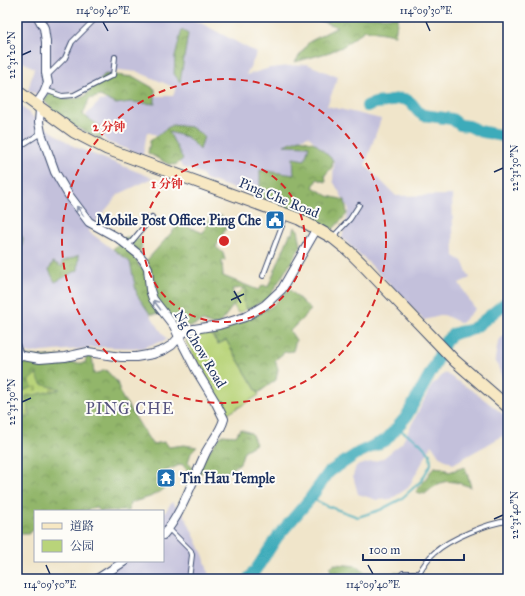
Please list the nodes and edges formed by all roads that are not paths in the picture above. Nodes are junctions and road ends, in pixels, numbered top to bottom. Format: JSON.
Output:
{"nodes":[{"id":1,"x":38,"y":17,"type":"edge"},
{"id":2,"x":97,"y":17,"type":"edge"},
{"id":3,"x":115,"y":57,"type":"dead end"},
{"id":4,"x":47,"y":76,"type":"junction"},
{"id":5,"x":45,"y":90,"type":"junction"},
{"id":6,"x":17,"y":91,"type":"edge"},
{"id":7,"x":38,"y":107,"type":"junction"},
{"id":8,"x":41,"y":133,"type":"junction"},
{"id":9,"x":17,"y":141,"type":"edge"},
{"id":10,"x":22,"y":145,"type":"junction"},
{"id":11,"x":17,"y":152,"type":"edge"},
{"id":12,"x":359,"y":205,"type":"dead end"},
{"id":13,"x":286,"y":214,"type":"junction"},
{"id":14,"x":152,"y":217,"type":"dead end"},
{"id":15,"x":317,"y":228,"type":"junction"},
{"id":16,"x":333,"y":238,"type":"junction"},
{"id":17,"x":128,"y":246,"type":"junction"},
{"id":18,"x":263,"y":276,"type":"dead end"},
{"id":19,"x":179,"y":337,"type":"junction"},
{"id":20,"x":17,"y":344,"type":"edge"},
{"id":21,"x":19,"y":355,"type":"edge"},
{"id":22,"x":508,"y":407,"type":"edge"},
{"id":23,"x":508,"y":521,"type":"edge"},
{"id":24,"x":169,"y":529,"type":"junction"},
{"id":25,"x":164,"y":534,"type":"edge"},
{"id":26,"x":124,"y":562,"type":"edge"},
{"id":27,"x":97,"y":579,"type":"edge"},
{"id":28,"x":189,"y":579,"type":"edge"},
{"id":29,"x":397,"y":579,"type":"edge"}],
"edges":[{"from":1,"to":4,"type":"street"},
{"from":2,"to":4,"type":"lane"},
{"from":3,"to":5,"type":"lane"},
{"from":4,"to":5,"type":"street"},
{"from":5,"to":7,"type":"street"},
{"from":6,"to":7,"type":"street","name":"Ping Che Road"},
{"from":7,"to":8,"type":"street","name":"Ng Chow Road"},
{"from":7,"to":13,"type":"street","name":"Ping Che Road"},
{"from":8,"to":10,"type":"lane"},
{"from":17,"to":8,"type":"street","name":"Ng Chow Road","one_way":true},
{"from":9,"to":10,"type":"lane"},
{"from":10,"to":11,"type":"lane"},
{"from":12,"to":16,"type":"lane"},
{"from":13,"to":15,"type":"street","name":"Ping Che Road"},
{"from":13,"to":18,"type":"lane"},
{"from":14,"to":17,"type":"lane"},
{"from":15,"to":16,"type":"street","name":"Ping Che Road"},
{"from":15,"to":19,"type":"street"},
{"from":16,"to":22,"type":"street","name":"Ping Che Road"},
{"from":19,"to":17,"type":"street","name":"Ng Chow Road","one_way":true},
{"from":19,"to":21,"type":"street"},
{"from":19,"to":24,"type":"street","name":"Ng Chow Road"},
{"from":20,"to":21,"type":"lane"},
{"from":23,"to":29,"type":"lane"},
{"from":24,"to":25,"type":"street","name":"Ng Chow Road"},
{"from":24,"to":28,"type":"lane"},
{"from":26,"to":27,"type":"street"}]}
